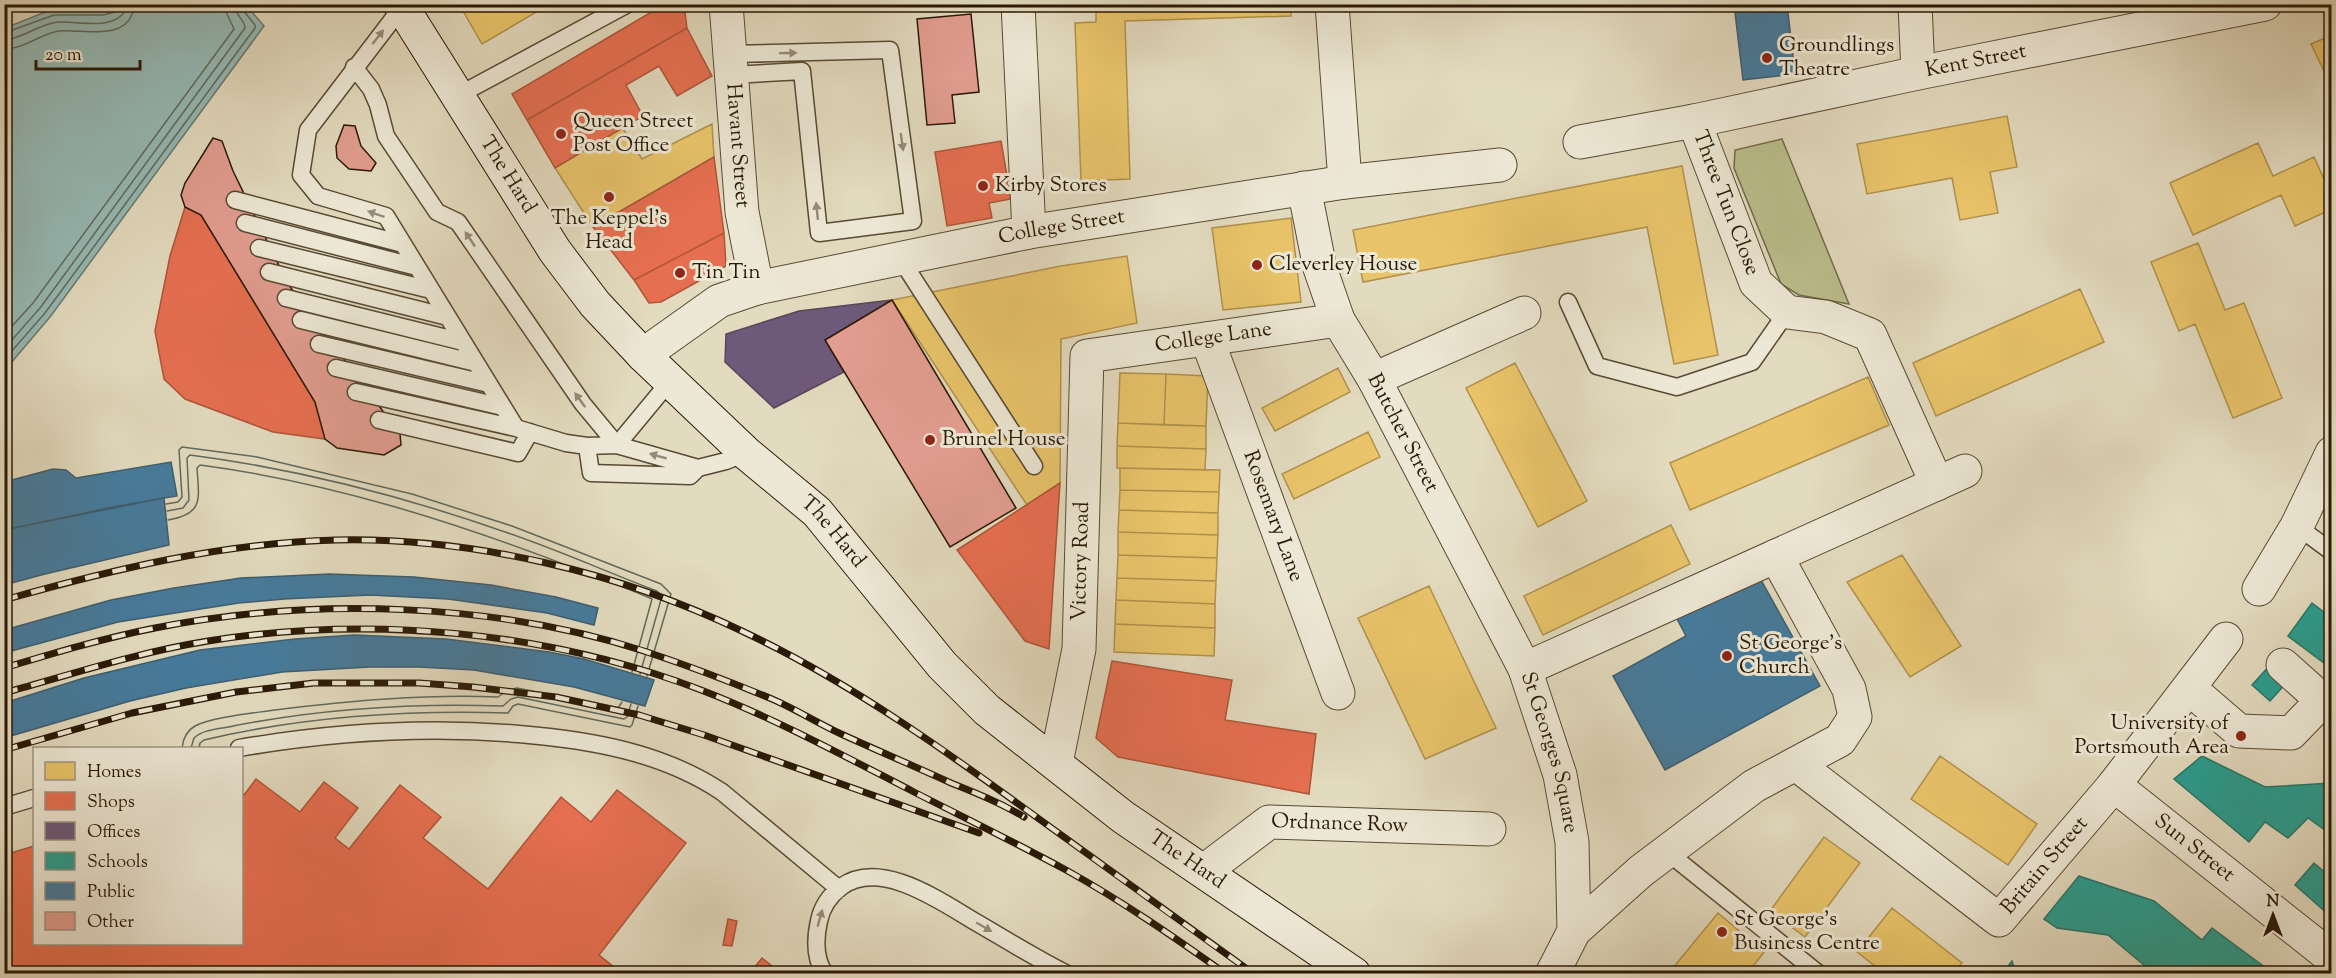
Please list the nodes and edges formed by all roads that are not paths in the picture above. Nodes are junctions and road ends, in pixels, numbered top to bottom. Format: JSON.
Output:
{"nodes":[{"id":1,"x":628,"y":4,"type":"edge"},
{"id":2,"x":726,"y":4,"type":"edge"},
{"id":3,"x":1018,"y":4,"type":"edge"},
{"id":4,"x":1332,"y":4,"type":"edge"},
{"id":5,"x":1915,"y":4,"type":"edge"},
{"id":6,"x":401,"y":6,"type":"edge"},
{"id":7,"x":2254,"y":6,"type":"edge"},
{"id":8,"x":730,"y":65,"type":"junction"},
{"id":9,"x":354,"y":68,"type":"junction"},
{"id":10,"x":1918,"y":73,"type":"junction"},
{"id":11,"x":457,"y":96,"type":"junction"},
{"id":12,"x":1694,"y":121,"type":"junction"},
{"id":13,"x":1580,"y":142,"type":"dead end"},
{"id":14,"x":1500,"y":165,"type":"dead end"},
{"id":15,"x":1345,"y":182,"type":"junction"},
{"id":16,"x":1304,"y":188,"type":"junction"},
{"id":17,"x":235,"y":200,"type":"dead end"},
{"id":18,"x":245,"y":223,"type":"dead end"},
{"id":19,"x":1029,"y":232,"type":"junction"},
{"id":20,"x":403,"y":244,"type":"junction"},
{"id":21,"x":259,"y":248,"type":"dead end"},
{"id":22,"x":900,"y":258,"type":"junction"},
{"id":23,"x":417,"y":267,"type":"junction"},
{"id":24,"x":269,"y":272,"type":"dead end"},
{"id":25,"x":757,"y":288,"type":"junction"},
{"id":26,"x":431,"y":290,"type":"junction"},
{"id":27,"x":286,"y":298,"type":"dead end"},
{"id":28,"x":1568,"y":302,"type":"dead end"},
{"id":29,"x":1787,"y":312,"type":"junction"},
{"id":30,"x":1524,"y":313,"type":"dead end"},
{"id":31,"x":448,"y":317,"type":"junction"},
{"id":32,"x":301,"y":320,"type":"dead end"},
{"id":33,"x":1338,"y":320,"type":"junction"},
{"id":34,"x":1207,"y":339,"type":"junction"},
{"id":35,"x":463,"y":342,"type":"junction"},
{"id":36,"x":319,"y":344,"type":"dead end"},
{"id":37,"x":643,"y":355,"type":"junction"},
{"id":38,"x":1087,"y":356,"type":"joint"},
{"id":39,"x":476,"y":363,"type":"junction"},
{"id":40,"x":336,"y":368,"type":"dead end"},
{"id":41,"x":1374,"y":379,"type":"junction"},
{"id":42,"x":670,"y":381,"type":"junction"},
{"id":43,"x":489,"y":384,"type":"junction"},
{"id":44,"x":356,"y":392,"type":"dead end"},
{"id":45,"x":503,"y":407,"type":"junction"},
{"id":46,"x":379,"y":420,"type":"dead end"},
{"id":47,"x":523,"y":430,"type":"junction"},
{"id":48,"x":618,"y":445,"type":"junction"},
{"id":49,"x":587,"y":446,"type":"junction"},
{"id":50,"x":746,"y":453,"type":"junction"},
{"id":51,"x":2331,"y":453,"type":"edge"},
{"id":52,"x":1034,"y":466,"type":"dead end"},
{"id":53,"x":698,"y":468,"type":"junction"},
{"id":54,"x":2297,"y":526,"type":"junction"},
{"id":55,"x":2331,"y":552,"type":"edge"},
{"id":56,"x":1776,"y":556,"type":"junction"},
{"id":57,"x":2259,"y":589,"type":"dead end"},
{"id":58,"x":2226,"y":639,"type":"dead end"},
{"id":59,"x":2283,"y":665,"type":"dead end"},
{"id":60,"x":1525,"y":669,"type":"junction"},
{"id":61,"x":2189,"y":688,"type":"junction"},
{"id":62,"x":1338,"y":693,"type":"dead end"},
{"id":63,"x":2327,"y":705,"type":"edge"},
{"id":64,"x":243,"y":747,"type":"edge"},
{"id":65,"x":1056,"y":763,"type":"junction"},
{"id":66,"x":1796,"y":764,"type":"junction"},
{"id":67,"x":2114,"y":785,"type":"junction"},
{"id":68,"x":33,"y":798,"type":"edge"},
{"id":69,"x":4,"y":807,"type":"edge"},
{"id":70,"x":1489,"y":829,"type":"dead end"},
{"id":71,"x":1666,"y":851,"type":"junction"},
{"id":72,"x":1204,"y":870,"type":"junction"},
{"id":73,"x":839,"y":889,"type":"junction"},
{"id":74,"x":1574,"y":931,"type":"junction"},
{"id":75,"x":2331,"y":957,"type":"edge"},
{"id":76,"x":1808,"y":970,"type":"edge"},
{"id":77,"x":825,"y":974,"type":"edge"},
{"id":78,"x":1067,"y":974,"type":"edge"},
{"id":79,"x":1354,"y":974,"type":"edge"},
{"id":80,"x":1552,"y":974,"type":"edge"}],
"edges":[{"from":1,"to":11,"type":"lane"},
{"from":2,"to":8,"type":"street","name":"Havant Street"},
{"from":3,"to":19,"type":"street"},
{"from":4,"to":15,"type":"street"},
{"from":5,"to":10,"type":"street"},
{"from":9,"to":6,"type":"lane","one_way":true},
{"from":6,"to":11,"type":"street","name":"The Hard"},
{"from":7,"to":10,"type":"street","name":"Kent Street"},
{"from":8,"to":8,"type":"lane","one_way":true},
{"from":8,"to":25,"type":"street","name":"Havant Street"},
{"from":20,"to":9,"type":"lane","one_way":true},
{"from":48,"to":9,"type":"lane","one_way":true},
{"from":10,"to":12,"type":"street","name":"Kent Street"},
{"from":11,"to":37,"type":"street","name":"The Hard"},
{"from":12,"to":13,"type":"street","name":"Kent Street"},
{"from":12,"to":29,"type":"street","name":"Three Tun Close"},
{"from":14,"to":15,"type":"street","name":"College Street"},
{"from":15,"to":16,"type":"street","name":"College Street"},
{"from":16,"to":19,"type":"street","name":"College Street"},
{"from":16,"to":33,"type":"street","name":"Butcher Street"},
{"from":17,"to":20,"type":"lane"},
{"from":18,"to":23,"type":"lane"},
{"from":19,"to":22,"type":"street","name":"College Street"},
{"from":20,"to":23,"type":"lane"},
{"from":21,"to":26,"type":"lane"},
{"from":22,"to":25,"type":"street","name":"College Street"},
{"from":22,"to":52,"type":"lane"},
{"from":23,"to":26,"type":"lane"},
{"from":24,"to":31,"type":"lane"},
{"from":25,"to":37,"type":"street","name":"College Street"},
{"from":26,"to":31,"type":"lane"},
{"from":27,"to":35,"type":"lane"},
{"from":28,"to":29,"type":"lane"},
{"from":29,"to":56,"type":"street","name":"St Georges Square"},
{"from":30,"to":41,"type":"street"},
{"from":31,"to":35,"type":"lane"},
{"from":32,"to":39,"type":"lane"},
{"from":33,"to":34,"type":"street","name":"College Lane"},
{"from":33,"to":41,"type":"street","name":"Butcher Street"},
{"from":34,"to":38,"type":"street","name":"College Lane"},
{"from":34,"to":62,"type":"street","name":"Rosemary Lane"},
{"from":35,"to":39,"type":"lane"},
{"from":36,"to":43,"type":"lane"},
{"from":37,"to":42,"type":"street","name":"The Hard"},
{"from":38,"to":65,"type":"street","name":"Victory Road"},
{"from":39,"to":43,"type":"lane"},
{"from":40,"to":45,"type":"lane"},
{"from":41,"to":60,"type":"street","name":"Butcher Street"},
{"from":42,"to":48,"type":"lane"},
{"from":42,"to":50,"type":"street","name":"The Hard"},
{"from":43,"to":45,"type":"lane"},
{"from":44,"to":47,"type":"lane"},
{"from":45,"to":47,"type":"lane"},
{"from":46,"to":47,"type":"lane"},
{"from":47,"to":49,"type":"lane"},
{"from":48,"to":49,"type":"lane"},
{"from":53,"to":48,"type":"lane","one_way":true},
{"from":49,"to":53,"type":"lane"},
{"from":50,"to":53,"type":"lane"},
{"from":50,"to":65,"type":"street","name":"The Hard"},
{"from":51,"to":54,"type":"street"},
{"from":54,"to":55,"type":"lane"},
{"from":54,"to":57,"type":"street"},
{"from":56,"to":60,"type":"street","name":"St Georges Square"},
{"from":56,"to":66,"type":"street","name":"St Georges Square"},
{"from":58,"to":61,"type":"street","name":"Britain Street"},
{"from":59,"to":63,"type":"street"},
{"from":60,"to":74,"type":"street","name":"St Georges Square"},
{"from":61,"to":63,"type":"street"},
{"from":61,"to":67,"type":"street","name":"Britain Street"},
{"from":64,"to":73,"type":"lane"},
{"from":65,"to":72,"type":"street","name":"The Hard"},
{"from":66,"to":67,"type":"street","name":"Britain Street"},
{"from":66,"to":71,"type":"street","name":"St Georges Square"},
{"from":67,"to":75,"type":"street","name":"Sun Street"},
{"from":68,"to":69,"type":"lane"},
{"from":70,"to":72,"type":"street","name":"Ordnance Row"},
{"from":71,"to":74,"type":"street","name":"St Georges Square"},
{"from":71,"to":76,"type":"lane"},
{"from":72,"to":79,"type":"street","name":"The Hard"},
{"from":77,"to":73,"type":"lane","one_way":true},
{"from":73,"to":78,"type":"lane","one_way":true},
{"from":74,"to":80,"type":"street","name":"St Georges Square"}]}
